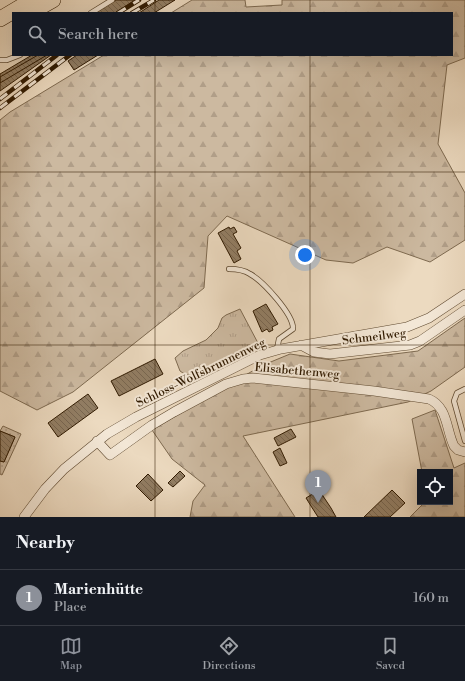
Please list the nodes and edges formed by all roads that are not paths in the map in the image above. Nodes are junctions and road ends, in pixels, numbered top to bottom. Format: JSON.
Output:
{"nodes":[{"id":1,"x":32,"y":0,"type":"edge"},
{"id":2,"x":53,"y":0,"type":"edge"},
{"id":3,"x":112,"y":0,"type":"edge"},
{"id":4,"x":32,"y":12,"type":"edge"},
{"id":5,"x":92,"y":12,"type":"edge"},
{"id":6,"x":0,"y":18,"type":"edge"},
{"id":7,"x":12,"y":24,"type":"edge"},
{"id":8,"x":0,"y":30,"type":"edge"},
{"id":9,"x":17,"y":56,"type":"edge"},
{"id":10,"x":0,"y":60,"type":"edge"},
{"id":11,"x":229,"y":270,"type":"dead end"},
{"id":12,"x":465,"y":294,"type":"edge"},
{"id":13,"x":465,"y":310,"type":"edge"},
{"id":14,"x":301,"y":346,"type":"junction"},
{"id":15,"x":277,"y":349,"type":"junction"},
{"id":16,"x":465,"y":389,"type":"edge"},
{"id":17,"x":97,"y":441,"type":"junction"},
{"id":18,"x":465,"y":441,"type":"edge"},
{"id":19,"x":465,"y":452,"type":"edge"},
{"id":20,"x":24,"y":517,"type":"edge"}],
"edges":[{"from":1,"to":6,"type":"main road"},
{"from":2,"to":4,"type":"main road"},
{"from":3,"to":5,"type":"lane"},
{"from":7,"to":8,"type":"main road"},
{"from":9,"to":10,"type":"lane"},
{"from":11,"to":15,"type":"lane"},
{"from":12,"to":14,"type":"street","name":"Schloss-Wolfsbrunnenweg"},
{"from":13,"to":14,"type":"street","name":"Schmeilweg"},
{"from":14,"to":15,"type":"street","name":"Schloss-Wolfsbrunnenweg"},
{"from":15,"to":17,"type":"street","name":"Schloss-Wolfsbrunnenweg"},
{"from":16,"to":18,"type":"lane"},
{"from":17,"to":19,"type":"street","name":"Elisabethenweg"},
{"from":17,"to":20,"type":"street","name":"Schloss-Wolfsbrunnenweg"}]}
